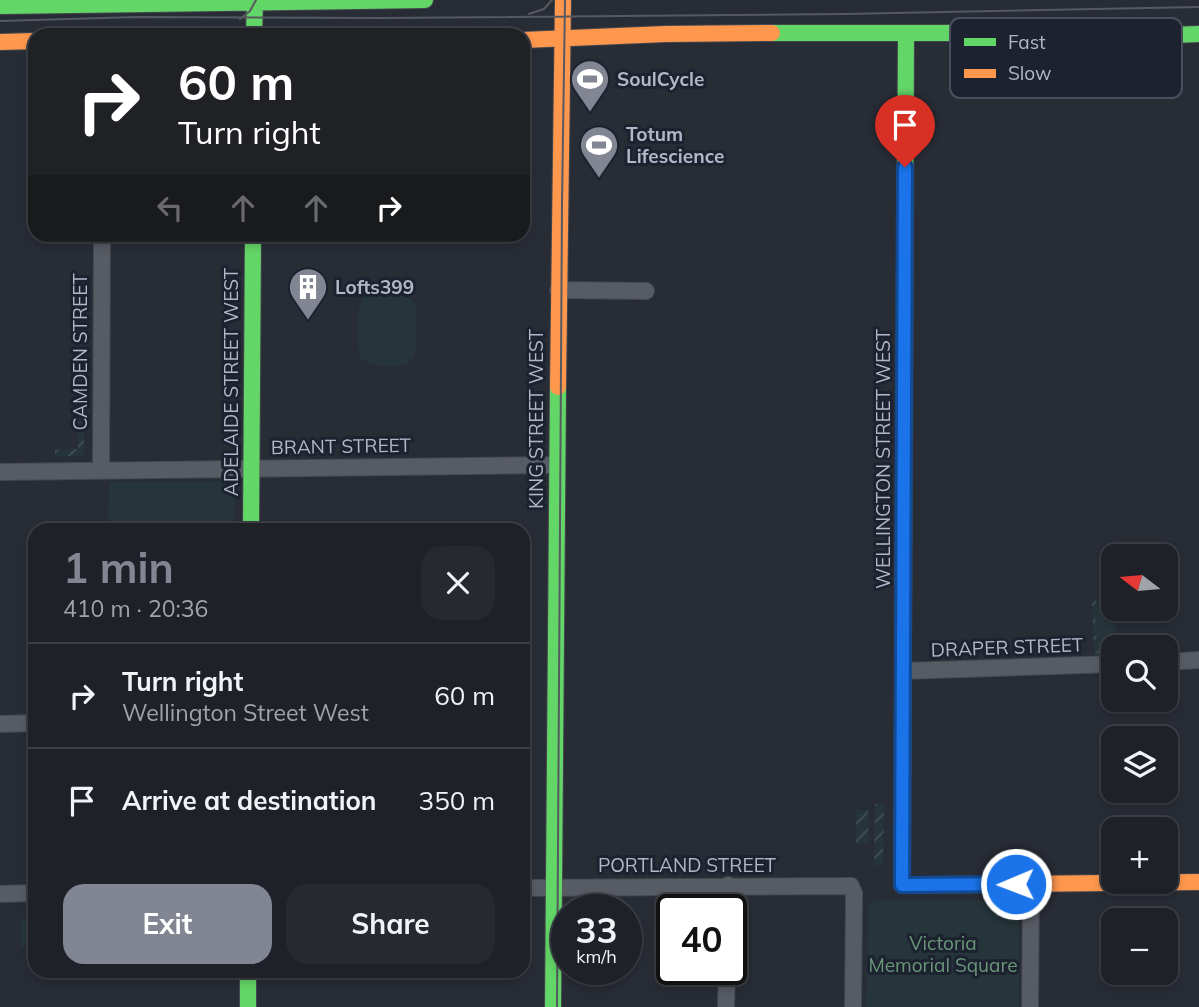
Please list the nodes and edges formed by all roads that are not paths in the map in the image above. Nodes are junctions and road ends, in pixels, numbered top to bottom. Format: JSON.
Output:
{"nodes":[{"id":1,"x":1,"y":0,"type":"edge"},
{"id":2,"x":425,"y":0,"type":"edge"},
{"id":3,"x":563,"y":0,"type":"edge"},
{"id":4,"x":382,"y":1,"type":"edge"},
{"id":5,"x":255,"y":2,"type":"edge"},
{"id":6,"x":0,"y":6,"type":"edge"},
{"id":7,"x":254,"y":28,"type":"edge"},
{"id":8,"x":906,"y":33,"type":"junction"},
{"id":9,"x":950,"y":34,"type":"edge"},
{"id":10,"x":561,"y":38,"type":"junction"},
{"id":11,"x":530,"y":40,"type":"edge"},
{"id":12,"x":28,"y":41,"type":"edge"},
{"id":13,"x":0,"y":42,"type":"edge"},
{"id":14,"x":102,"y":242,"type":"edge"},
{"id":15,"x":253,"y":242,"type":"edge"},
{"id":16,"x":558,"y":290,"type":"junction"},
{"id":17,"x":646,"y":291,"type":"dead end"},
{"id":18,"x":557,"y":465,"type":"junction"},
{"id":19,"x":251,"y":468,"type":"junction"},
{"id":20,"x":101,"y":470,"type":"junction"},
{"id":21,"x":0,"y":472,"type":"edge"},
{"id":22,"x":251,"y":523,"type":"edge"},
{"id":23,"x":1199,"y":660,"type":"edge"},
{"id":24,"x":1178,"y":661,"type":"edge"},
{"id":25,"x":1101,"y":664,"type":"edge"},
{"id":26,"x":903,"y":671,"type":"junction"},
{"id":27,"x":28,"y":723,"type":"edge"},
{"id":28,"x":0,"y":724,"type":"edge"},
{"id":29,"x":1199,"y":882,"type":"edge"},
{"id":30,"x":1031,"y":884,"type":"junction"},
{"id":31,"x":728,"y":885,"type":"junction"},
{"id":32,"x":555,"y":887,"type":"junction"},
{"id":33,"x":530,"y":888,"type":"edge"},
{"id":34,"x":28,"y":893,"type":"edge"},
{"id":35,"x":0,"y":894,"type":"edge"},
{"id":36,"x":728,"y":894,"type":"edge"},
{"id":37,"x":248,"y":978,"type":"edge"},
{"id":38,"x":727,"y":985,"type":"edge"},
{"id":39,"x":248,"y":1007,"type":"edge"},
{"id":40,"x":553,"y":1007,"type":"edge"},
{"id":41,"x":726,"y":1007,"type":"edge"},
{"id":42,"x":853,"y":1007,"type":"edge"},
{"id":43,"x":1030,"y":1007,"type":"edge"}],
"edges":[{"from":1,"to":6,"type":"main road"},
{"from":2,"to":4,"type":"main road"},
{"from":3,"to":10,"type":"main road","name":"KING STREET WEST"},
{"from":4,"to":5,"type":"main road"},
{"from":5,"to":6,"type":"main road"},
{"from":5,"to":7,"type":"main road"},
{"from":8,"to":9,"type":"main road"},
{"from":8,"to":10,"type":"main road"},
{"from":8,"to":26,"type":"main road","name":"WELLINGTON STREET WEST"},
{"from":10,"to":11,"type":"main road"},
{"from":10,"to":16,"type":"main road","name":"KING STREET WEST"},
{"from":12,"to":13,"type":"main road"},
{"from":14,"to":20,"type":"street","name":"CAMDEN STREET"},
{"from":15,"to":19,"type":"main road","name":"ADELAIDE STREET WEST"},
{"from":16,"to":17,"type":"street"},
{"from":16,"to":18,"type":"main road","name":"KING STREET WEST"},
{"from":18,"to":19,"type":"street","name":"BRANT STREET"},
{"from":18,"to":32,"type":"main road","name":"KING STREET WEST"},
{"from":19,"to":20,"type":"street","name":"BRANT STREET"},
{"from":19,"to":22,"type":"main road","name":"ADELAIDE STREET WEST"},
{"from":20,"to":21,"type":"street","name":"BRANT STREET"},
{"from":23,"to":24,"type":"street"},
{"from":25,"to":26,"type":"street","name":"DRAPER STREET"},
{"from":26,"to":30,"type":"main road","name":"WELLINGTON STREET WEST"},
{"from":27,"to":28,"type":"street"},
{"from":29,"to":30,"type":"main road"},
{"from":30,"to":43,"type":"street"},
{"from":31,"to":32,"type":"street","name":"PORTLAND STREET"},
{"from":31,"to":36,"type":"street"},
{"from":31,"to":42,"type":"street","name":"PORTLAND STREET"},
{"from":32,"to":33,"type":"street","name":"PORTLAND STREET"},
{"from":32,"to":40,"type":"main road","name":"KING STREET WEST"},
{"from":34,"to":35,"type":"street"},
{"from":37,"to":39,"type":"main road"},
{"from":38,"to":41,"type":"street"}]}
